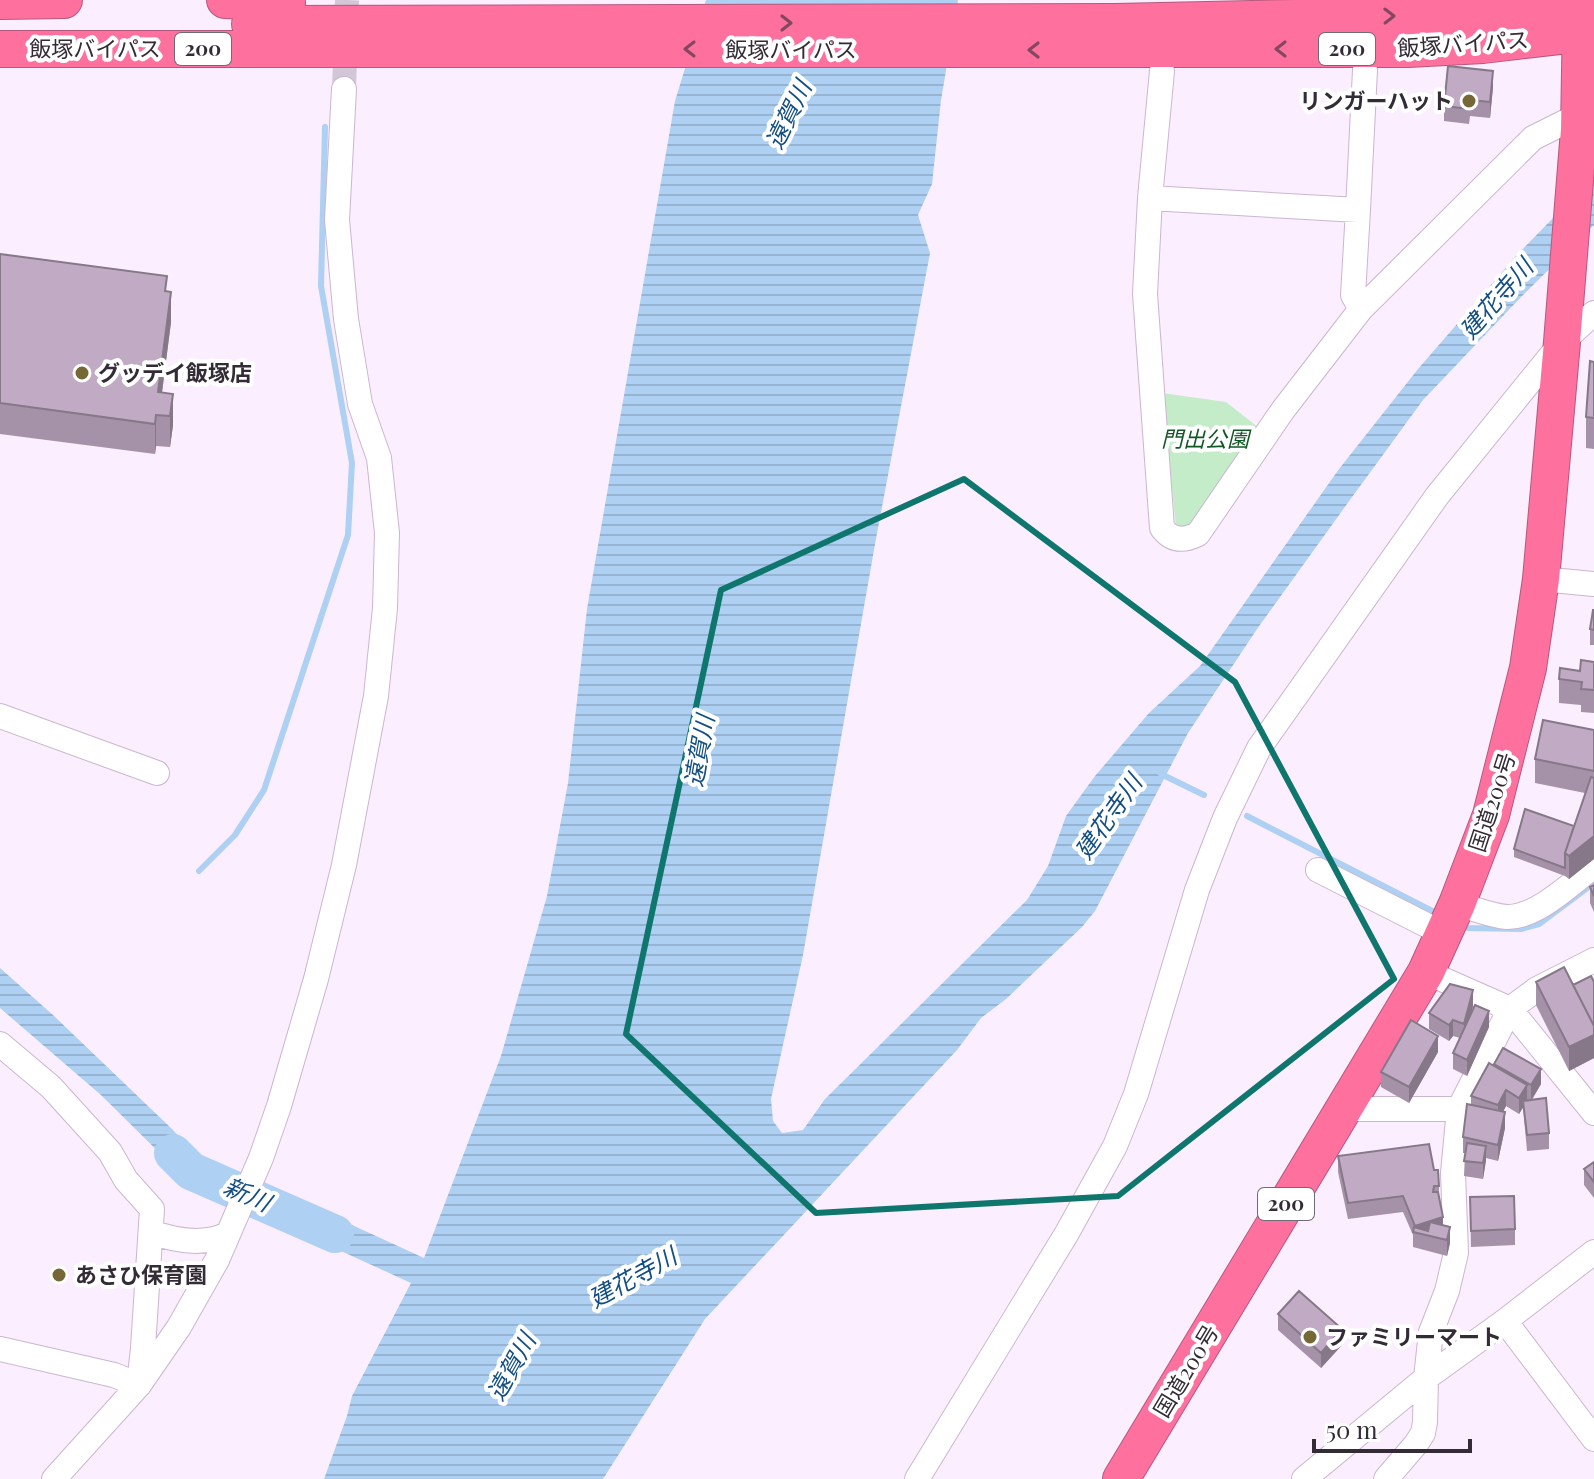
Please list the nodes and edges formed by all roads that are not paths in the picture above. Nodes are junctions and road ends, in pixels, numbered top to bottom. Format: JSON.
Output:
{"nodes":[{"id":1,"x":64,"y":0,"type":"edge"},
{"id":2,"x":225,"y":0,"type":"edge"},
{"id":3,"x":0,"y":1,"type":"edge"},
{"id":4,"x":1586,"y":14,"type":"edge"},
{"id":5,"x":0,"y":24,"type":"edge"},
{"id":6,"x":407,"y":37,"type":"junction"},
{"id":7,"x":0,"y":49,"type":"edge"},
{"id":8,"x":1365,"y":70,"type":"dead end"},
{"id":9,"x":0,"y":71,"type":"edge"},
{"id":10,"x":1162,"y":71,"type":"dead end"},
{"id":11,"x":344,"y":89,"type":"tunnel mouth"},
{"id":12,"x":1579,"y":123,"type":"junction"},
{"id":13,"x":1150,"y":198,"type":"junction"},
{"id":14,"x":1358,"y":210,"type":"junction"},
{"id":15,"x":1361,"y":309,"type":"junction"},
{"id":16,"x":1574,"y":322,"type":"edge"},
{"id":17,"x":1541,"y":579,"type":"junction"},
{"id":18,"x":1594,"y":584,"type":"edge"},
{"id":19,"x":0,"y":716,"type":"edge"},
{"id":20,"x":157,"y":773,"type":"dead end"},
{"id":21,"x":1594,"y":866,"type":"edge"},
{"id":22,"x":1318,"y":870,"type":"dead end"},
{"id":23,"x":1450,"y":920,"type":"junction"},
{"id":24,"x":1594,"y":960,"type":"edge"},
{"id":25,"x":1426,"y":972,"type":"junction"},
{"id":26,"x":1510,"y":1009,"type":"junction"},
{"id":27,"x":0,"y":1044,"type":"edge"},
{"id":28,"x":1342,"y":1109,"type":"junction"},
{"id":29,"x":1459,"y":1109,"type":"junction"},
{"id":30,"x":1594,"y":1113,"type":"edge"},
{"id":31,"x":151,"y":1232,"type":"junction"},
{"id":32,"x":228,"y":1234,"type":"junction"},
{"id":33,"x":1594,"y":1252,"type":"edge"},
{"id":34,"x":1505,"y":1321,"type":"junction"},
{"id":35,"x":0,"y":1349,"type":"edge"},
{"id":36,"x":1426,"y":1378,"type":"junction"},
{"id":37,"x":139,"y":1385,"type":"junction"},
{"id":38,"x":1594,"y":1439,"type":"edge"},
{"id":39,"x":54,"y":1479,"type":"edge"},
{"id":40,"x":917,"y":1479,"type":"edge"},
{"id":41,"x":1121,"y":1479,"type":"edge"},
{"id":42,"x":1304,"y":1479,"type":"edge"},
{"id":43,"x":1386,"y":1479,"type":"edge"}],
"edges":[{"from":1,"to":3,"type":"highway"},
{"from":2,"to":6,"type":"highway"},
{"from":4,"to":6,"type":"highway","name":"飯塚バイパス","number":"200"},
{"from":4,"to":12,"type":"highway","name":"国道200号","number":"200"},
{"from":5,"to":6,"type":"highway","number":"200"},
{"from":6,"to":7,"type":"highway","name":"飯塚バイパス","number":"200"},
{"from":6,"to":9,"type":"highway"},
{"from":8,"to":14,"type":"street"},
{"from":10,"to":13,"type":"street"},
{"from":11,"to":32,"type":"street"},
{"from":12,"to":15,"type":"street"},
{"from":12,"to":16,"type":"highway","name":"国道200号","number":"200"},
{"from":13,"to":14,"type":"street"},
{"from":13,"to":15,"type":"street"},
{"from":14,"to":15,"type":"street"},
{"from":16,"to":17,"type":"highway","name":"国道200号","number":"200"},
{"from":16,"to":40,"type":"street"},
{"from":17,"to":18,"type":"street"},
{"from":17,"to":23,"type":"highway","name":"国道200号","number":"200"},
{"from":19,"to":20,"type":"street"},
{"from":21,"to":23,"type":"street"},
{"from":22,"to":23,"type":"street"},
{"from":23,"to":25,"type":"highway","name":"国道200号","number":"200"},
{"from":24,"to":26,"type":"street"},
{"from":25,"to":26,"type":"street"},
{"from":25,"to":28,"type":"highway","name":"国道200号","number":"200"},
{"from":26,"to":29,"type":"street"},
{"from":26,"to":30,"type":"street"},
{"from":27,"to":31,"type":"street"},
{"from":28,"to":29,"type":"street"},
{"from":28,"to":41,"type":"highway","name":"国道200号","number":"200"},
{"from":29,"to":36,"type":"street"},
{"from":31,"to":32,"type":"street"},
{"from":31,"to":37,"type":"street"},
{"from":32,"to":37,"type":"street"},
{"from":33,"to":34,"type":"street"},
{"from":34,"to":36,"type":"street"},
{"from":34,"to":38,"type":"street"},
{"from":35,"to":37,"type":"street"},
{"from":36,"to":42,"type":"street"},
{"from":36,"to":43,"type":"street"},
{"from":37,"to":39,"type":"street"}]}
